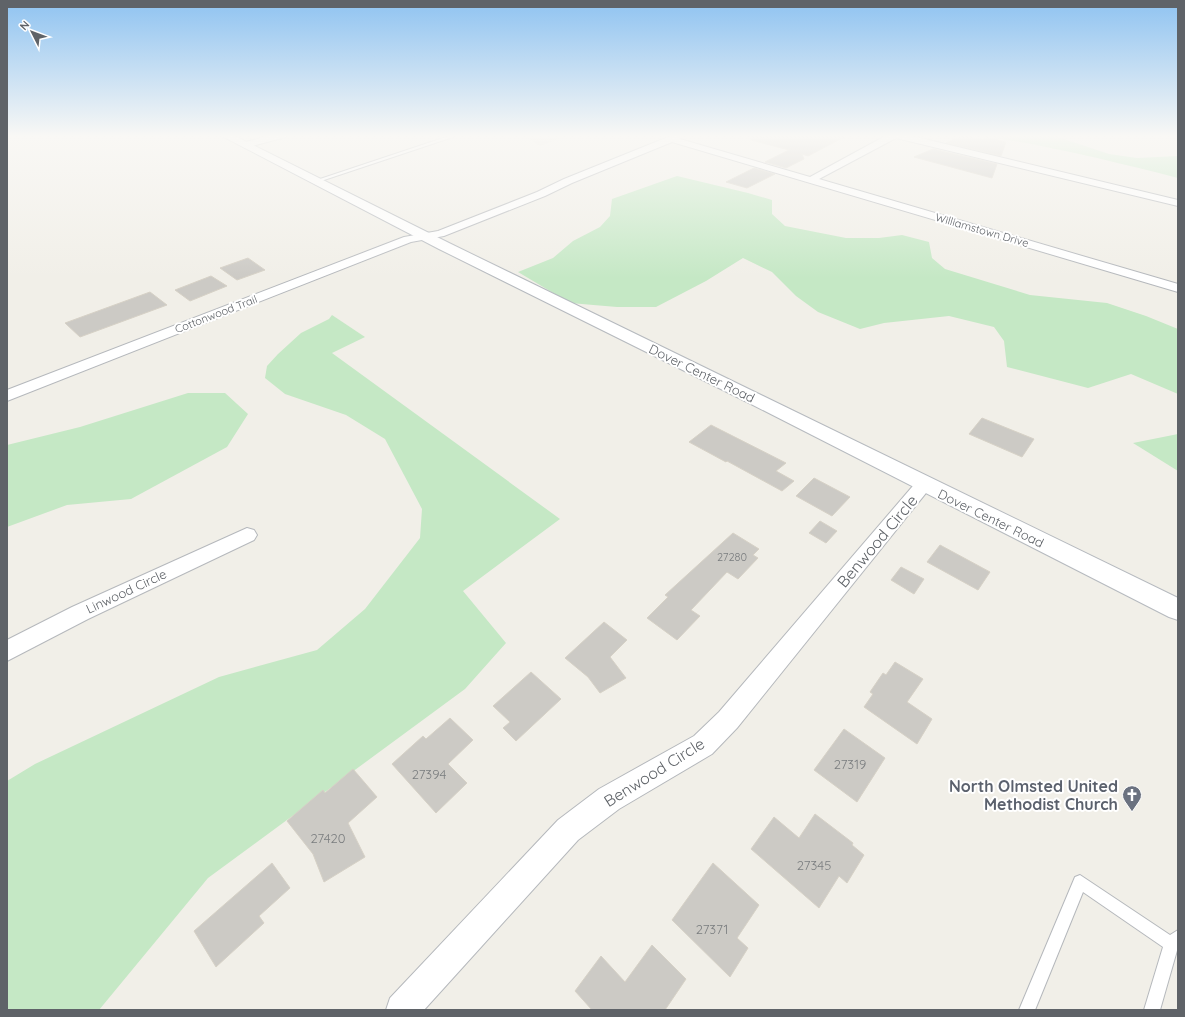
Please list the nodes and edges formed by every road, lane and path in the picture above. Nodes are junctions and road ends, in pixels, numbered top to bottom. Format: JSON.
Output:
{"nodes":[{"id":1,"x":319,"y":182,"type":"edge"},
{"id":2,"x":565,"y":182,"type":"edge"},
{"id":3,"x":819,"y":182,"type":"edge"},
{"id":4,"x":1093,"y":182,"type":"edge"},
{"id":5,"x":1178,"y":203,"type":"edge"},
{"id":6,"x":425,"y":236,"type":"junction"},
{"id":7,"x":1178,"y":288,"type":"edge"},
{"id":8,"x":7,"y":396,"type":"edge"},
{"id":9,"x":924,"y":484,"type":"junction"},
{"id":10,"x":247,"y":535,"type":"dead end"},
{"id":11,"x":1178,"y":610,"type":"edge"},
{"id":12,"x":7,"y":651,"type":"edge"},
{"id":13,"x":1174,"y":941,"type":"edge"},
{"id":14,"x":402,"y":1010,"type":"edge"},
{"id":15,"x":1028,"y":1010,"type":"edge"},
{"id":16,"x":1152,"y":1010,"type":"edge"}],
"edges":[{"from":1,"to":6,"type":"street","name":"Dover Center Road"},
{"from":2,"to":6,"type":"street","name":"Cottonwood Trail"},
{"from":3,"to":7,"type":"street","name":"Williamstown Drive"},
{"from":4,"to":5,"type":"street"},
{"from":6,"to":8,"type":"street","name":"Cottonwood Trail"},
{"from":6,"to":9,"type":"street","name":"Dover Center Road"},
{"from":9,"to":11,"type":"street","name":"Dover Center Road"},
{"from":9,"to":14,"type":"street","name":"Benwood Circle"},
{"from":10,"to":12,"type":"street","name":"Linwood Circle"},
{"from":13,"to":15,"type":"lane"},
{"from":13,"to":16,"type":"lane"}]}
